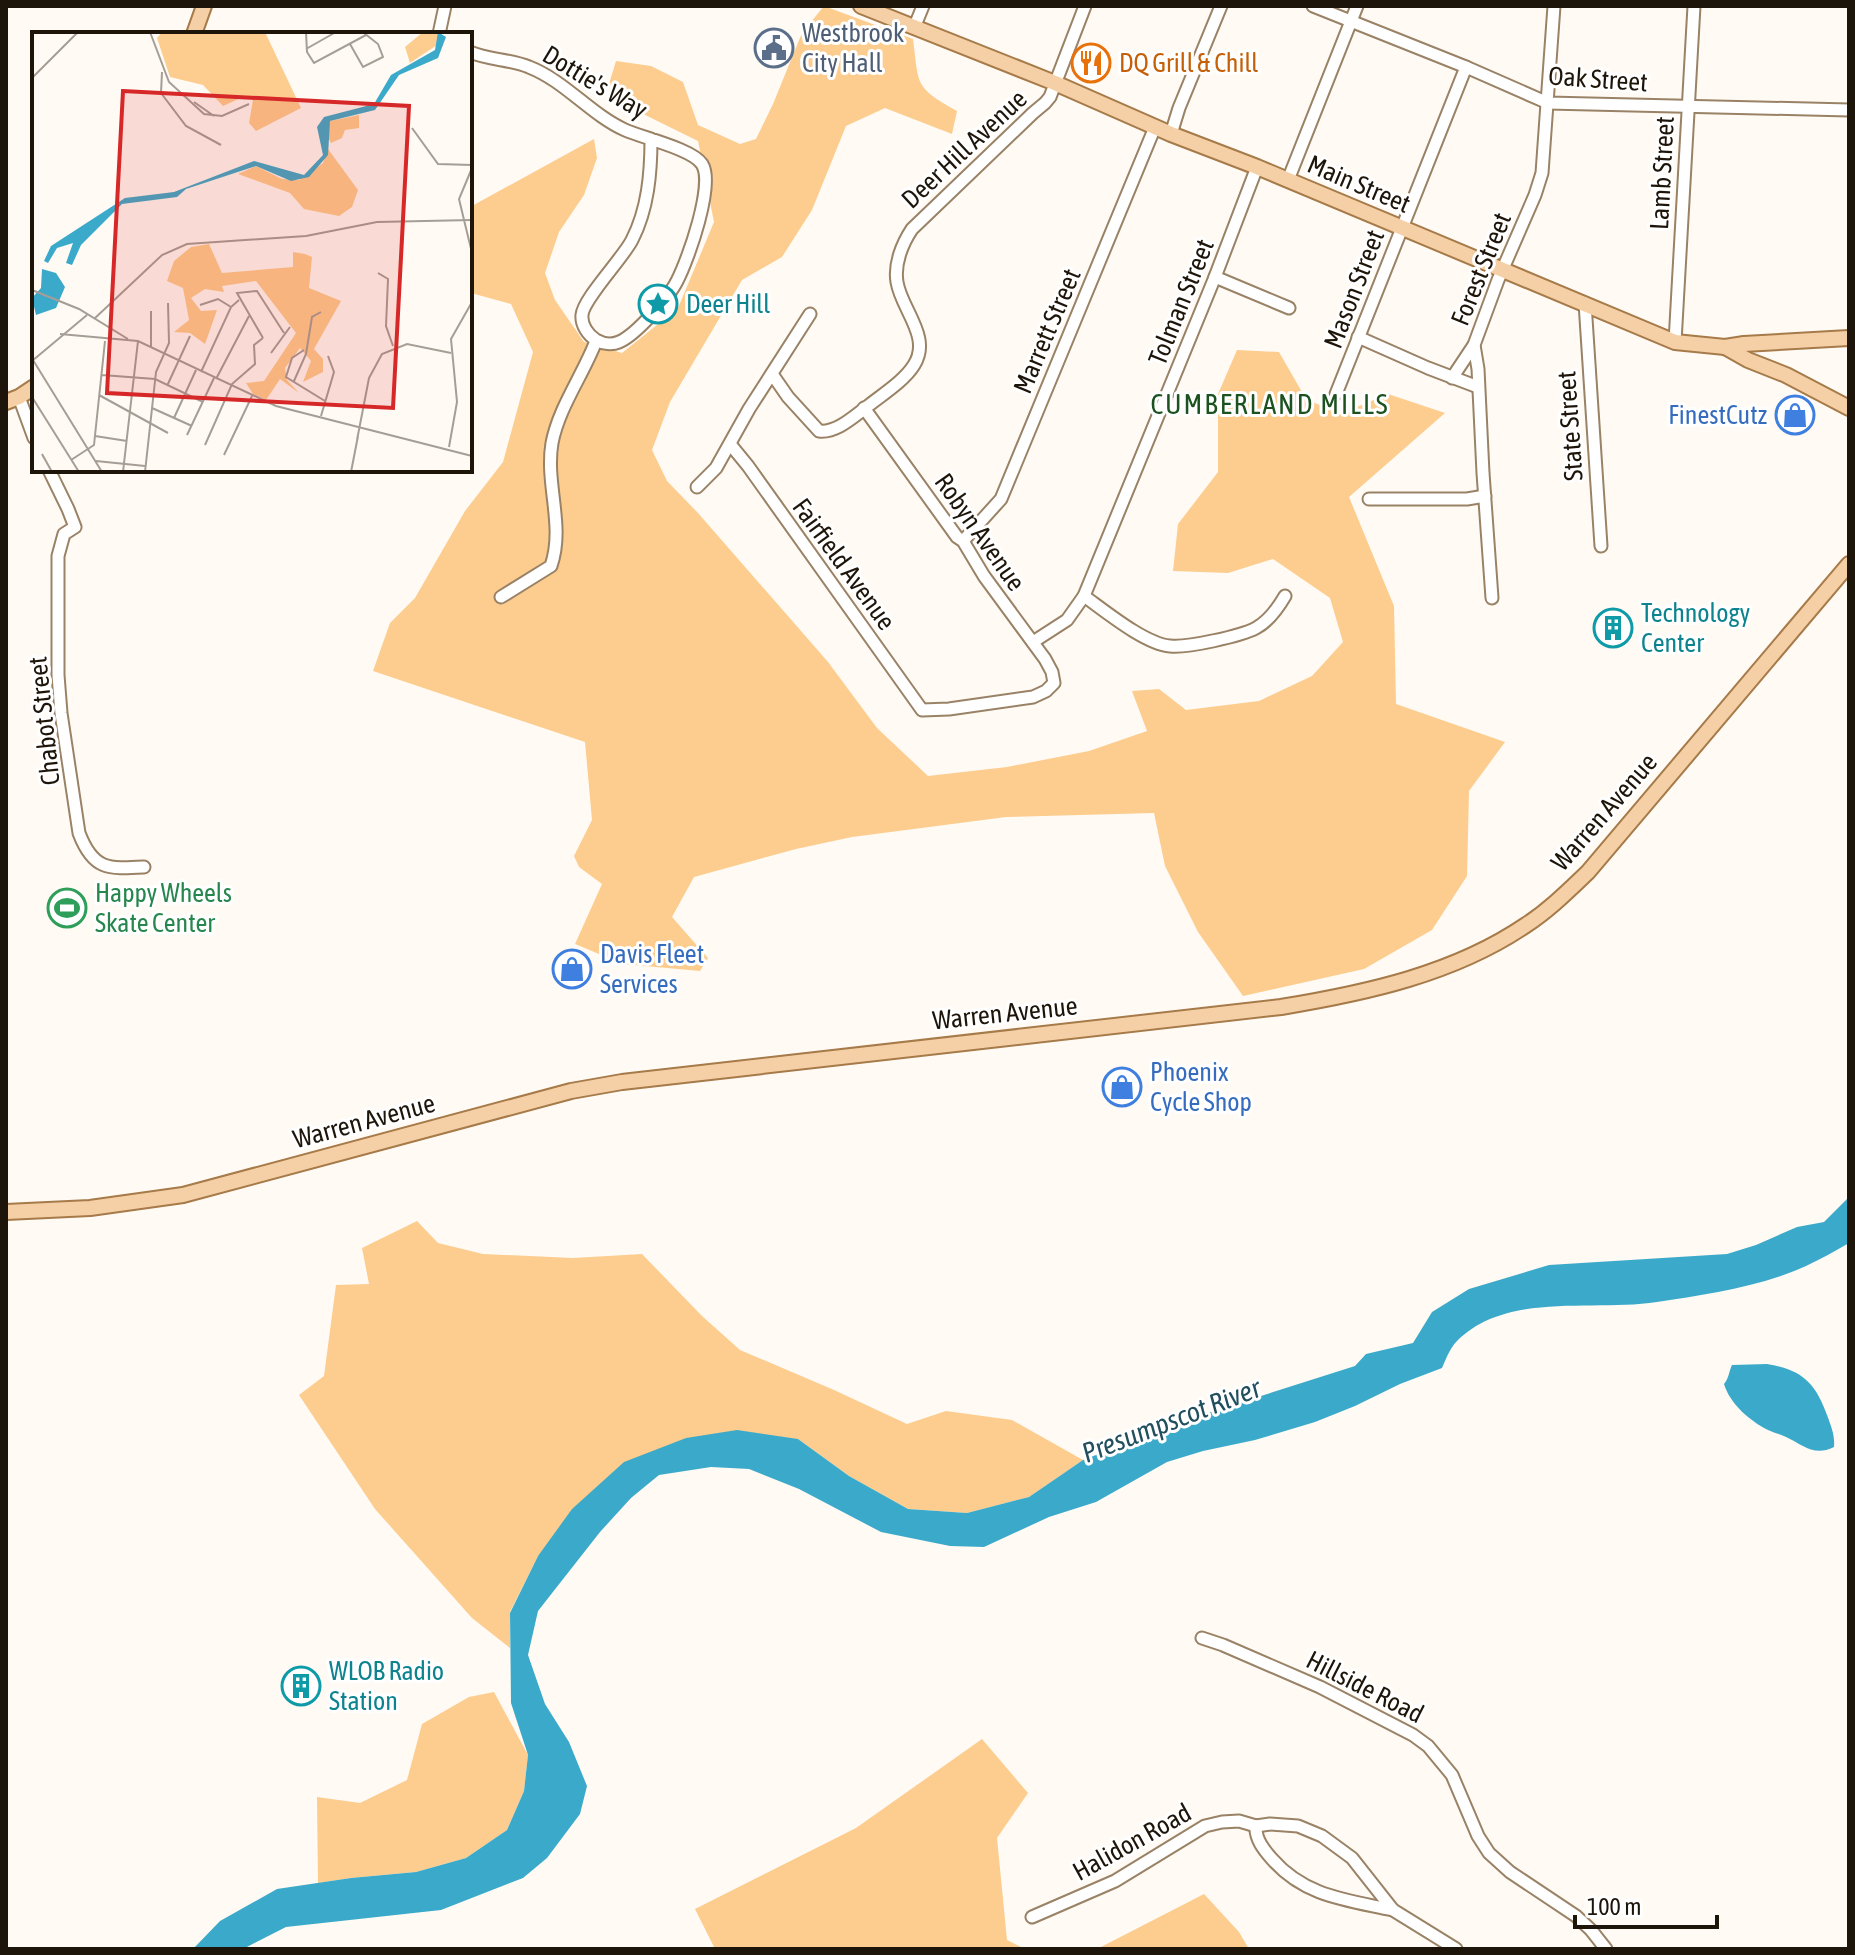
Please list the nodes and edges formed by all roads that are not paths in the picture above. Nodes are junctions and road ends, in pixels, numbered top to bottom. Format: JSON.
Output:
{"nodes":[{"id":1,"x":192,"y":6,"type":"edge"},
{"id":2,"x":204,"y":6,"type":"edge"},
{"id":3,"x":445,"y":6,"type":"edge"},
{"id":4,"x":861,"y":6,"type":"edge"},
{"id":5,"x":923,"y":6,"type":"edge"},
{"id":6,"x":1085,"y":6,"type":"edge"},
{"id":7,"x":1221,"y":6,"type":"edge"},
{"id":8,"x":1313,"y":6,"type":"edge"},
{"id":9,"x":1357,"y":6,"type":"edge"},
{"id":10,"x":1554,"y":6,"type":"edge"},
{"id":11,"x":1694,"y":6,"type":"edge"},
{"id":12,"x":442,"y":21,"type":"junction"},
{"id":13,"x":1351,"y":21,"type":"junction"},
{"id":14,"x":914,"y":28,"type":"junction"},
{"id":15,"x":194,"y":31,"type":"edge"},
{"id":16,"x":439,"y":32,"type":"edge"},
{"id":17,"x":450,"y":32,"type":"edge"},
{"id":18,"x":472,"y":52,"type":"edge"},
{"id":19,"x":1466,"y":67,"type":"junction"},
{"id":20,"x":1055,"y":83,"type":"junction"},
{"id":21,"x":1548,"y":103,"type":"junction"},
{"id":22,"x":1688,"y":106,"type":"junction"},
{"id":23,"x":1849,"y":110,"type":"edge"},
{"id":24,"x":1155,"y":127,"type":"junction"},
{"id":25,"x":1171,"y":134,"type":"junction"},
{"id":26,"x":651,"y":139,"type":"junction"},
{"id":27,"x":1257,"y":167,"type":"junction"},
{"id":28,"x":1288,"y":180,"type":"junction"},
{"id":29,"x":1401,"y":228,"type":"junction"},
{"id":30,"x":1502,"y":270,"type":"junction"},
{"id":31,"x":1215,"y":277,"type":"junction"},
{"id":32,"x":1585,"y":303,"type":"junction"},
{"id":33,"x":1289,"y":308,"type":"dead end"},
{"id":34,"x":810,"y":314,"type":"dead end"},
{"id":35,"x":1358,"y":337,"type":"junction"},
{"id":36,"x":1849,"y":338,"type":"edge"},
{"id":37,"x":1807,"y":340,"type":"junction"},
{"id":38,"x":596,"y":341,"type":"junction"},
{"id":39,"x":1675,"y":342,"type":"junction"},
{"id":40,"x":1474,"y":345,"type":"junction"},
{"id":41,"x":1725,"y":347,"type":"junction"},
{"id":42,"x":772,"y":374,"type":"junction"},
{"id":43,"x":1786,"y":375,"type":"junction"},
{"id":44,"x":1452,"y":378,"type":"junction"},
{"id":45,"x":1478,"y":387,"type":"junction"},
{"id":46,"x":32,"y":388,"type":"edge"},
{"id":47,"x":1336,"y":394,"type":"dead end"},
{"id":48,"x":12,"y":399,"type":"edge"},
{"id":49,"x":864,"y":408,"type":"junction"},
{"id":50,"x":1849,"y":408,"type":"edge"},
{"id":51,"x":32,"y":434,"type":"edge"},
{"id":52,"x":730,"y":444,"type":"junction"},
{"id":53,"x":50,"y":472,"type":"edge"},
{"id":54,"x":697,"y":487,"type":"dead end"},
{"id":55,"x":1485,"y":496,"type":"junction"},
{"id":56,"x":1369,"y":499,"type":"dead end"},
{"id":57,"x":963,"y":541,"type":"junction"},
{"id":58,"x":1601,"y":546,"type":"dead end"},
{"id":59,"x":1849,"y":564,"type":"edge"},
{"id":60,"x":1084,"y":596,"type":"junction"},
{"id":61,"x":1285,"y":596,"type":"dead end"},
{"id":62,"x":501,"y":597,"type":"dead end"},
{"id":63,"x":1492,"y":598,"type":"dead end"},
{"id":64,"x":1033,"y":642,"type":"junction"},
{"id":65,"x":1054,"y":683,"type":"joint"},
{"id":66,"x":144,"y":867,"type":"dead end"},
{"id":67,"x":6,"y":1212,"type":"edge"},
{"id":68,"x":1202,"y":1638,"type":"dead end"},
{"id":69,"x":1256,"y":1826,"type":"junction"},
{"id":70,"x":1393,"y":1910,"type":"junction"},
{"id":71,"x":1032,"y":1917,"type":"dead end"},
{"id":72,"x":1456,"y":1949,"type":"edge"},
{"id":73,"x":1606,"y":1949,"type":"edge"}],
"edges":[{"from":1,"to":15,"type":"main road"},
{"from":2,"to":15,"type":"main road"},
{"from":3,"to":12,"type":"street"},
{"from":4,"to":14,"type":"main road","name":"Main Street"},
{"from":5,"to":14,"type":"street"},
{"from":6,"to":20,"type":"street"},
{"from":7,"to":25,"type":"street"},
{"from":8,"to":13,"type":"street","name":"Oak Street"},
{"from":9,"to":13,"type":"street"},
{"from":10,"to":21,"type":"street","name":"Forest Street"},
{"from":11,"to":22,"type":"street","name":"Lamb Street"},
{"from":12,"to":16,"type":"street"},
{"from":12,"to":17,"type":"street"},
{"from":13,"to":19,"type":"street","name":"Oak Street"},
{"from":13,"to":28,"type":"street"},
{"from":14,"to":20,"type":"main road","name":"Main Street"},
{"from":18,"to":26,"type":"street","name":"Dottie's Way"},
{"from":19,"to":21,"type":"street","name":"Oak Street"},
{"from":19,"to":29,"type":"street","name":"Mason Street"},
{"from":20,"to":24,"type":"main road","name":"Main Street"},
{"from":20,"to":49,"type":"street","name":"Deer Hill Avenue"},
{"from":21,"to":22,"type":"street","name":"Oak Street"},
{"from":21,"to":30,"type":"street","name":"Forest Street"},
{"from":22,"to":23,"type":"street","name":"Oak Street"},
{"from":22,"to":39,"type":"street","name":"Lamb Street"},
{"from":24,"to":25,"type":"main road","name":"Main Street"},
{"from":24,"to":57,"type":"street","name":"Marrett Street"},
{"from":25,"to":27,"type":"main road","name":"Main Street"},
{"from":26,"to":38,"type":"street","name":"Dottie's Way"},
{"from":26,"to":38,"type":"street","name":"Dottie's Way"},
{"from":27,"to":28,"type":"main road","name":"Main Street"},
{"from":27,"to":31,"type":"street","name":"Tolman Street"},
{"from":28,"to":29,"type":"main road","name":"Main Street"},
{"from":29,"to":30,"type":"main road","name":"Main Street"},
{"from":29,"to":35,"type":"street","name":"Mason Street"},
{"from":30,"to":32,"type":"main road","name":"Main Street"},
{"from":30,"to":40,"type":"street","name":"Forest Street"},
{"from":31,"to":33,"type":"street"},
{"from":31,"to":60,"type":"street","name":"Tolman Street"},
{"from":32,"to":39,"type":"main road","name":"Main Street"},
{"from":32,"to":58,"type":"street","name":"State Street"},
{"from":34,"to":42,"type":"street"},
{"from":35,"to":44,"type":"street"},
{"from":35,"to":47,"type":"street","name":"Mason Street"},
{"from":36,"to":37,"type":"main road","name":"Main Street"},
{"from":37,"to":41,"type":"main road","name":"Main Street"},
{"from":37,"to":43,"type":"main road"},
{"from":38,"to":62,"type":"street"},
{"from":39,"to":41,"type":"main road","name":"Main Street"},
{"from":40,"to":44,"type":"street"},
{"from":40,"to":45,"type":"street","name":"Forest Street"},
{"from":41,"to":43,"type":"main road"},
{"from":42,"to":49,"type":"street"},
{"from":42,"to":52,"type":"street"},
{"from":43,"to":50,"type":"main road"},
{"from":44,"to":45,"type":"street"},
{"from":45,"to":55,"type":"street","name":"Forest Street"},
{"from":46,"to":48,"type":"main road"},
{"from":48,"to":51,"type":"street"},
{"from":49,"to":57,"type":"street","name":"Robyn Avenue"},
{"from":52,"to":54,"type":"street"},
{"from":52,"to":65,"type":"street","name":"Fairfield Avenue"},
{"from":53,"to":66,"type":"street","name":"Chabot Street"},
{"from":55,"to":56,"type":"street"},
{"from":55,"to":63,"type":"street","name":"Forest Street"},
{"from":57,"to":64,"type":"street","name":"Robyn Avenue"},
{"from":59,"to":67,"type":"main road","name":"Warren Avenue"},
{"from":60,"to":61,"type":"street"},
{"from":60,"to":64,"type":"street","name":"Tolman Street"},
{"from":64,"to":65,"type":"street","name":"Robyn Avenue"},
{"from":68,"to":73,"type":"street","name":"Hillside Road"},
{"from":69,"to":70,"type":"street","name":"Halidon Road"},
{"from":69,"to":70,"type":"street","name":"Halidon Road"},
{"from":69,"to":71,"type":"street","name":"Halidon Road"},
{"from":70,"to":72,"type":"street","name":"Halidon Road"}]}
